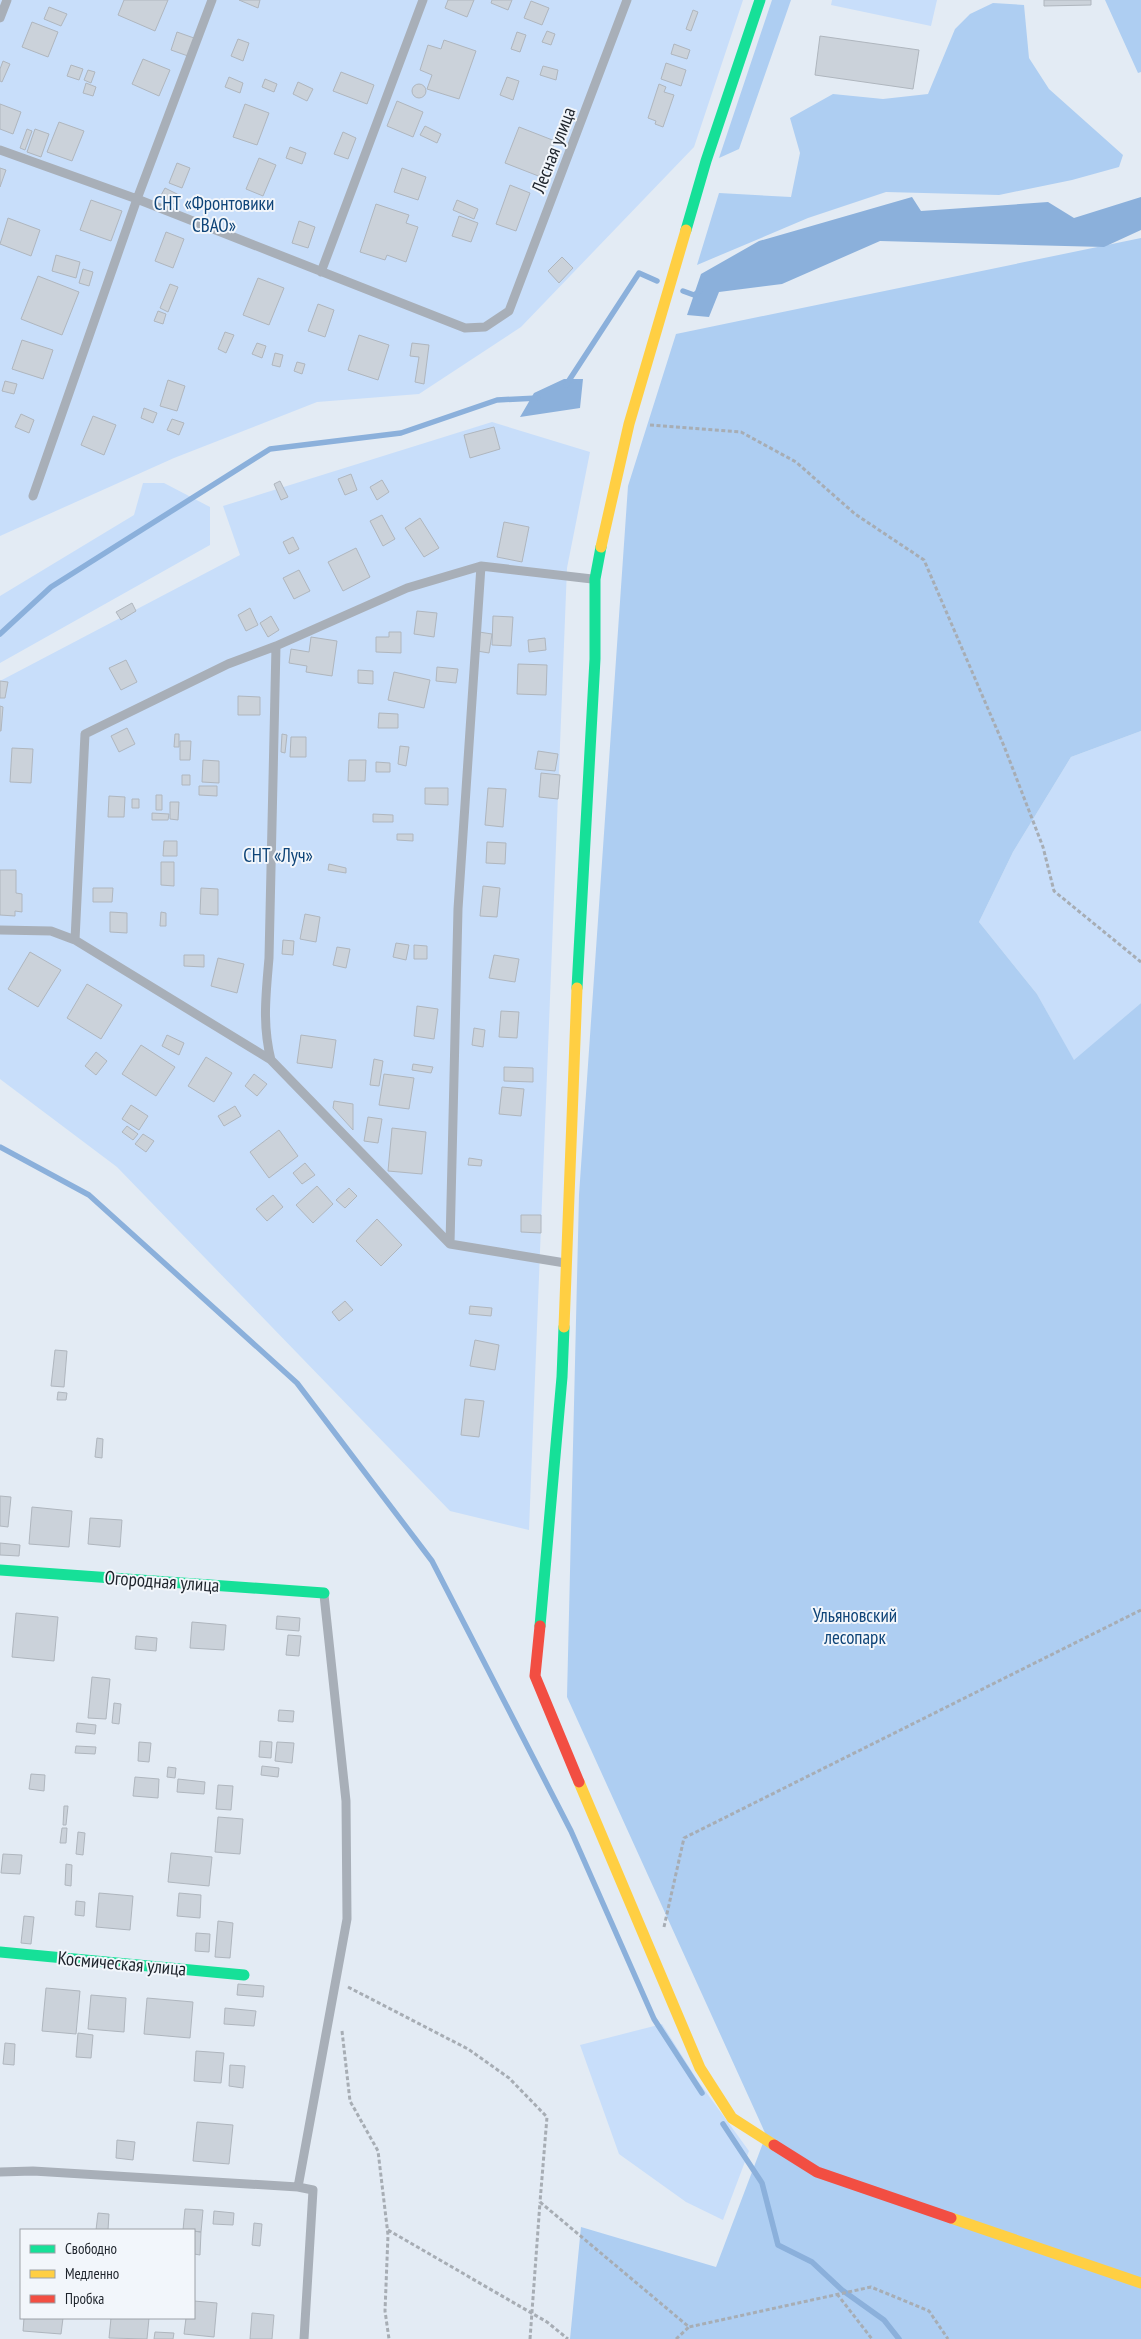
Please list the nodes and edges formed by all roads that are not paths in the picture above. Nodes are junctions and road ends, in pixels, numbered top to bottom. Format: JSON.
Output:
{"nodes":[{"id":1,"x":7,"y":0,"type":"edge"},
{"id":2,"x":212,"y":0,"type":"edge"},
{"id":3,"x":422,"y":0,"type":"edge"},
{"id":4,"x":627,"y":0,"type":"edge"},
{"id":5,"x":760,"y":0,"type":"edge"},
{"id":6,"x":0,"y":18,"type":"edge"},
{"id":7,"x":0,"y":150,"type":"edge"},
{"id":8,"x":137,"y":199,"type":"junction"},
{"id":9,"x":321,"y":272,"type":"junction"},
{"id":10,"x":33,"y":496,"type":"dead end"},
{"id":11,"x":481,"y":566,"type":"junction"},
{"id":12,"x":595,"y":580,"type":"junction"},
{"id":13,"x":276,"y":646,"type":"junction"},
{"id":14,"x":0,"y":930,"type":"edge"},
{"id":15,"x":75,"y":940,"type":"junction"},
{"id":16,"x":271,"y":1060,"type":"junction"},
{"id":17,"x":450,"y":1244,"type":"junction"},
{"id":18,"x":567,"y":1264,"type":"junction"},
{"id":19,"x":0,"y":1570,"type":"edge"},
{"id":20,"x":324,"y":1593,"type":"joint"},
{"id":21,"x":0,"y":1952,"type":"edge"},
{"id":22,"x":244,"y":1975,"type":"dead end"},
{"id":23,"x":0,"y":2172,"type":"edge"},
{"id":24,"x":298,"y":2187,"type":"junction"},
{"id":25,"x":1141,"y":2282,"type":"edge"},
{"id":26,"x":304,"y":2339,"type":"edge"}],
"edges":[{"from":1,"to":6,"type":"lane"},
{"from":2,"to":8,"type":"lane"},
{"from":3,"to":9,"type":"lane"},
{"from":4,"to":9,"type":"lane","name":"Лесная улица"},
{"from":5,"to":12,"type":"street"},
{"from":7,"to":8,"type":"lane"},
{"from":8,"to":9,"type":"lane"},
{"from":8,"to":10,"type":"lane"},
{"from":11,"to":12,"type":"lane"},
{"from":11,"to":13,"type":"lane"},
{"from":11,"to":17,"type":"lane"},
{"from":12,"to":18,"type":"street"},
{"from":13,"to":15,"type":"lane"},
{"from":13,"to":16,"type":"lane"},
{"from":14,"to":15,"type":"lane"},
{"from":15,"to":16,"type":"lane"},
{"from":16,"to":17,"type":"lane"},
{"from":17,"to":18,"type":"lane"},
{"from":18,"to":25,"type":"street"},
{"from":19,"to":20,"type":"street","name":"Огородная улица"},
{"from":20,"to":24,"type":"lane"},
{"from":21,"to":22,"type":"street","name":"Космическая улица"},
{"from":23,"to":24,"type":"lane"},
{"from":24,"to":26,"type":"lane"}]}
